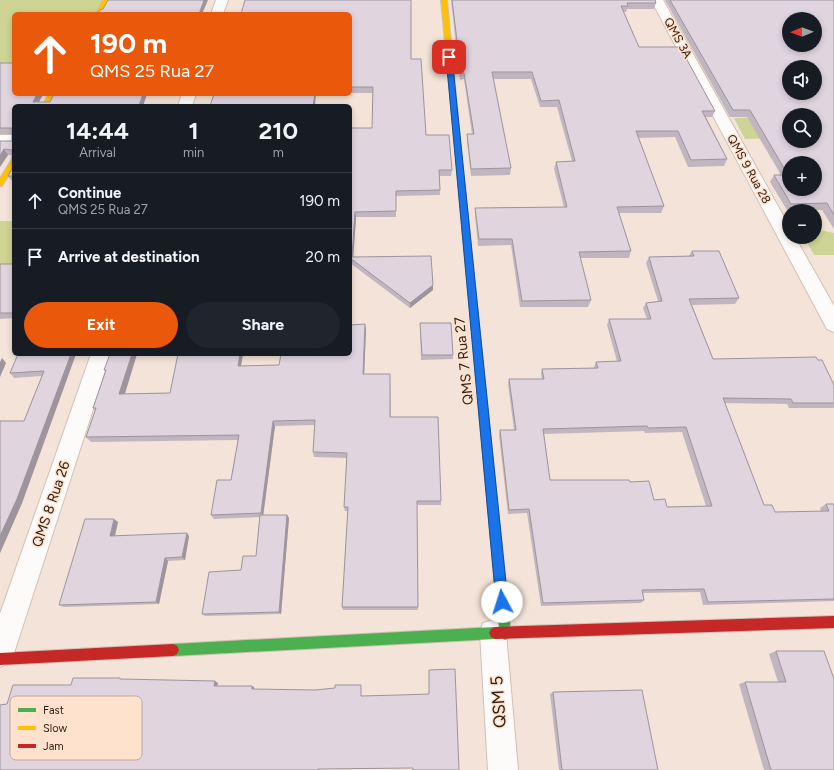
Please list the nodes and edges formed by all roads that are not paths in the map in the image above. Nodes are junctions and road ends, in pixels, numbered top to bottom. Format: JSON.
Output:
{"nodes":[{"id":1,"x":106,"y":0,"type":"edge"},
{"id":2,"x":222,"y":0,"type":"edge"},
{"id":3,"x":444,"y":0,"type":"edge"},
{"id":4,"x":657,"y":0,"type":"edge"},
{"id":5,"x":99,"y":12,"type":"edge"},
{"id":6,"x":218,"y":12,"type":"edge"},
{"id":7,"x":699,"y":77,"type":"joint"},
{"id":8,"x":0,"y":140,"type":"edge"},
{"id":9,"x":12,"y":140,"type":"edge"},
{"id":10,"x":12,"y":163,"type":"edge"},
{"id":11,"x":0,"y":184,"type":"edge"},
{"id":12,"x":834,"y":324,"type":"edge"},
{"id":13,"x":100,"y":356,"type":"edge"},
{"id":14,"x":834,"y":622,"type":"edge"},
{"id":15,"x":499,"y":634,"type":"junction"},
{"id":16,"x":0,"y":653,"type":"edge"},
{"id":17,"x":0,"y":660,"type":"edge"},
{"id":18,"x":502,"y":770,"type":"edge"}],
"edges":[{"from":1,"to":5,"type":"street"},
{"from":2,"to":6,"type":"street"},
{"from":3,"to":15,"type":"street","name":"QMS 7 Rua 27"},
{"from":4,"to":7,"type":"street","name":"QMS 3A"},
{"from":7,"to":12,"type":"street","name":"QMS 9 Rua 28"},
{"from":8,"to":9,"type":"street"},
{"from":10,"to":11,"type":"street"},
{"from":13,"to":16,"type":"street","name":"QMS 8 Rua 26"},
{"from":14,"to":15,"type":"street"},
{"from":15,"to":17,"type":"street"},
{"from":15,"to":18,"type":"street","name":"QSM 5"}]}
